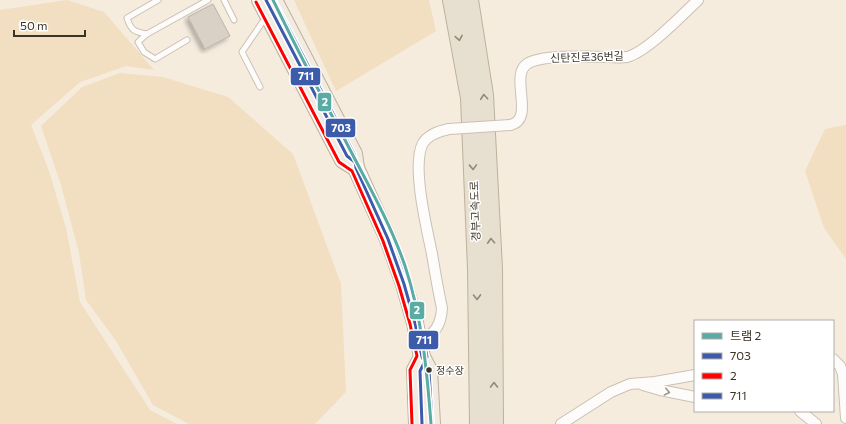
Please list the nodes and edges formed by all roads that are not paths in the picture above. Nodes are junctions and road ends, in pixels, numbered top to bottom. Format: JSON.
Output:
{"nodes":[{"id":1,"x":158,"y":0,"type":"edge"},
{"id":2,"x":208,"y":0,"type":"edge"},
{"id":3,"x":224,"y":0,"type":"edge"},
{"id":4,"x":452,"y":0,"type":"edge"},
{"id":5,"x":469,"y":0,"type":"edge"},
{"id":6,"x":698,"y":0,"type":"edge"},
{"id":7,"x":267,"y":5,"type":"edge"},
{"id":8,"x":234,"y":20,"type":"dead end"},
{"id":9,"x":147,"y":34,"type":"junction"},
{"id":10,"x":187,"y":40,"type":"dead end"},
{"id":11,"x":260,"y":88,"type":"dead end"},
{"id":12,"x":420,"y":351,"type":"junction"},
{"id":13,"x":834,"y":360,"type":"edge"},
{"id":14,"x":694,"y":375,"type":"edge"},
{"id":15,"x":639,"y":383,"type":"junction"},
{"id":16,"x":694,"y":397,"type":"edge"},
{"id":17,"x":801,"y":412,"type":"edge"},
{"id":18,"x":846,"y":418,"type":"edge"},
{"id":19,"x":417,"y":424,"type":"edge"},
{"id":20,"x":432,"y":424,"type":"edge"},
{"id":21,"x":479,"y":424,"type":"edge"},
{"id":22,"x":494,"y":424,"type":"edge"},
{"id":23,"x":561,"y":424,"type":"edge"},
{"id":24,"x":816,"y":424,"type":"edge"}],
"edges":[{"from":1,"to":9,"type":"lane"},
{"from":2,"to":9,"type":"lane"},
{"from":3,"to":8,"type":"lane"},
{"from":4,"to":21,"type":"highway","name":"경부고속도로","one_way":true},
{"from":22,"to":5,"type":"highway","name":"경부고속도로","one_way":true},
{"from":6,"to":12,"type":"street","name":"신탄진로36번길","bridge":true},
{"from":7,"to":11,"type":"lane"},
{"from":7,"to":12,"type":"main road"},
{"from":9,"to":10,"type":"lane"},
{"from":12,"to":19,"type":"main road"},
{"from":12,"to":20,"type":"main road"},
{"from":13,"to":18,"type":"street"},
{"from":14,"to":15,"type":"street"},
{"from":15,"to":16,"type":"street","one_way":true},
{"from":15,"to":23,"type":"street"},
{"from":17,"to":24,"type":"street"}]}
